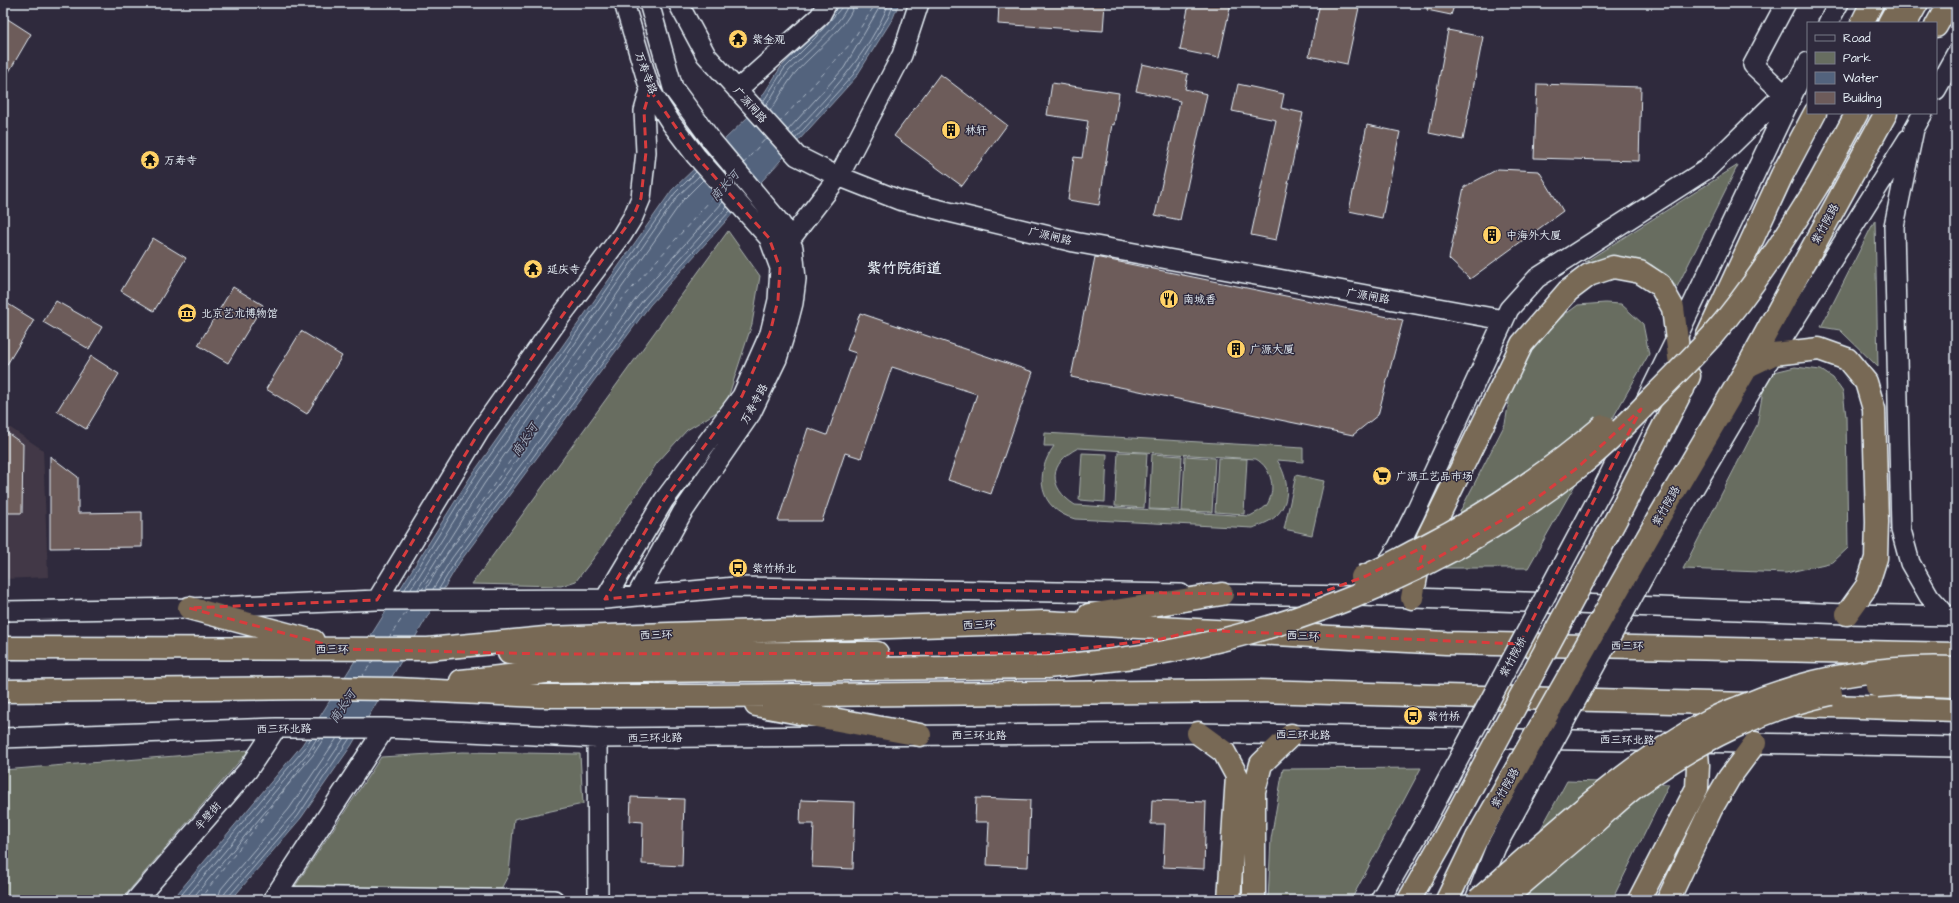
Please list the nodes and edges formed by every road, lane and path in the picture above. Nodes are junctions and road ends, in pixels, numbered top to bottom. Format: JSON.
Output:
{"nodes":[{"id":1,"x":624,"y":3,"type":"edge"},
{"id":2,"x":649,"y":3,"type":"edge"},
{"id":3,"x":678,"y":3,"type":"edge"},
{"id":4,"x":827,"y":3,"type":"edge"},
{"id":5,"x":919,"y":3,"type":"edge"},
{"id":6,"x":1786,"y":3,"type":"edge"},
{"id":7,"x":1839,"y":3,"type":"edge"},
{"id":8,"x":1872,"y":3,"type":"edge"},
{"id":9,"x":1900,"y":3,"type":"edge"},
{"id":10,"x":1917,"y":3,"type":"edge"},
{"id":11,"x":1949,"y":3,"type":"edge"},
{"id":12,"x":1829,"y":22,"type":"edge"},
{"id":13,"x":1862,"y":22,"type":"edge"},
{"id":14,"x":1890,"y":22,"type":"edge"},
{"id":15,"x":1907,"y":22,"type":"edge"},
{"id":16,"x":1937,"y":24,"type":"edge"},
{"id":17,"x":1956,"y":54,"type":"edge"},
{"id":18,"x":1807,"y":64,"type":"edge"},
{"id":19,"x":1799,"y":79,"type":"junction"},
{"id":20,"x":1937,"y":88,"type":"edge"},
{"id":21,"x":650,"y":90,"type":"junction"},
{"id":22,"x":738,"y":90,"type":"junction"},
{"id":23,"x":1783,"y":93,"type":"junction"},
{"id":24,"x":1814,"y":114,"type":"edge"},
{"id":25,"x":1840,"y":114,"type":"edge"},
{"id":26,"x":1856,"y":114,"type":"edge"},
{"id":27,"x":1885,"y":114,"type":"edge"},
{"id":28,"x":1919,"y":121,"type":"edge"},
{"id":29,"x":839,"y":176,"type":"junction"},
{"id":30,"x":1812,"y":180,"type":"junction"},
{"id":31,"x":790,"y":241,"type":"junction"},
{"id":32,"x":1504,"y":320,"type":"junction"},
{"id":33,"x":1678,"y":335,"type":"junction"},
{"id":34,"x":1773,"y":354,"type":"junction"},
{"id":35,"x":1748,"y":366,"type":"junction"},
{"id":36,"x":1683,"y":389,"type":"junction"},
{"id":37,"x":1662,"y":527,"type":"junction"},
{"id":38,"x":1222,"y":594,"type":"junction"},
{"id":39,"x":637,"y":595,"type":"junction"},
{"id":40,"x":1360,"y":596,"type":"junction"},
{"id":41,"x":605,"y":598,"type":"junction"},
{"id":42,"x":1412,"y":598,"type":"junction"},
{"id":43,"x":376,"y":600,"type":"junction"},
{"id":44,"x":189,"y":608,"type":"junction"},
{"id":45,"x":3,"y":611,"type":"edge"},
{"id":46,"x":1847,"y":614,"type":"junction"},
{"id":47,"x":1951,"y":616,"type":"edge"},
{"id":48,"x":1045,"y":622,"type":"junction"},
{"id":49,"x":3,"y":648,"type":"edge"},
{"id":50,"x":343,"y":649,"type":"junction"},
{"id":51,"x":428,"y":650,"type":"junction"},
{"id":52,"x":1956,"y":654,"type":"edge"},
{"id":53,"x":1046,"y":660,"type":"junction"},
{"id":54,"x":1956,"y":668,"type":"edge"},
{"id":55,"x":1956,"y":686,"type":"edge"},
{"id":56,"x":396,"y":689,"type":"junction"},
{"id":57,"x":3,"y":691,"type":"edge"},
{"id":58,"x":703,"y":696,"type":"junction"},
{"id":59,"x":1956,"y":710,"type":"edge"},
{"id":60,"x":284,"y":728,"type":"junction"},
{"id":61,"x":385,"y":728,"type":"junction"},
{"id":62,"x":1198,"y":734,"type":"junction"},
{"id":63,"x":920,"y":735,"type":"junction"},
{"id":64,"x":1291,"y":735,"type":"junction"},
{"id":65,"x":3,"y":738,"type":"edge"},
{"id":66,"x":597,"y":738,"type":"junction"},
{"id":67,"x":1696,"y":741,"type":"junction"},
{"id":68,"x":1755,"y":743,"type":"junction"},
{"id":69,"x":1956,"y":747,"type":"edge"},
{"id":70,"x":1477,"y":838,"type":"junction"},
{"id":71,"x":273,"y":898,"type":"edge"},
{"id":72,"x":136,"y":900,"type":"edge"},
{"id":73,"x":554,"y":900,"type":"edge"},
{"id":74,"x":598,"y":900,"type":"edge"},
{"id":75,"x":1230,"y":900,"type":"edge"},
{"id":76,"x":1254,"y":900,"type":"edge"},
{"id":77,"x":1380,"y":900,"type":"edge"},
{"id":78,"x":1409,"y":900,"type":"edge"},
{"id":79,"x":1446,"y":900,"type":"edge"},
{"id":80,"x":1463,"y":900,"type":"edge"},
{"id":81,"x":1475,"y":900,"type":"edge"},
{"id":82,"x":1478,"y":900,"type":"edge"},
{"id":83,"x":1503,"y":900,"type":"edge"},
{"id":84,"x":1640,"y":900,"type":"edge"},
{"id":85,"x":1668,"y":900,"type":"edge"}],
"edges":[{"from":1,"to":21,"type":"street","name":"万寿寺路"},
{"from":2,"to":31,"type":"street","name":"万寿寺路"},
{"from":3,"to":22,"type":"street","name":"广源闸路"},
{"from":4,"to":22,"type":"street"},
{"from":5,"to":29,"type":"street"},
{"from":6,"to":23,"type":"street"},
{"from":7,"to":12,"type":"street"},
{"from":8,"to":13,"type":"highway"},
{"from":9,"to":14,"type":"highway"},
{"from":10,"to":15,"type":"highway"},
{"from":11,"to":16,"type":"highway"},
{"from":17,"to":20,"type":"street"},
{"from":18,"to":19,"type":"street"},
{"from":19,"to":23,"type":"street"},
{"from":19,"to":33,"type":"street"},
{"from":21,"to":41,"type":"street","name":"万寿寺路"},
{"from":21,"to":43,"type":"street"},
{"from":22,"to":29,"type":"street","name":"广源闸路"},
{"from":23,"to":32,"type":"street"},
{"from":24,"to":36,"type":"highway"},
{"from":25,"to":30,"type":"highway"},
{"from":26,"to":30,"type":"highway"},
{"from":27,"to":35,"type":"highway","name":"紫竹院路"},
{"from":28,"to":34,"type":"street","name":"紫竹院路"},
{"from":28,"to":47,"type":"street"},
{"from":29,"to":31,"type":"street"},
{"from":29,"to":32,"type":"street","name":"广源闸路"},
{"from":30,"to":53,"type":"highway","bridge":true},
{"from":31,"to":39,"type":"street","name":"万寿寺路"},
{"from":32,"to":40,"type":"street"},
{"from":33,"to":36,"type":"highway"},
{"from":33,"to":42,"type":"highway"},
{"from":33,"to":77,"type":"street","name":"紫竹院桥","bridge":true},
{"from":34,"to":35,"type":"highway"},
{"from":34,"to":37,"type":"street","name":"紫竹院路"},
{"from":34,"to":46,"type":"highway"},
{"from":35,"to":37,"type":"highway","name":"紫竹院路"},
{"from":36,"to":78,"type":"highway","bridge":true},
{"from":37,"to":70,"type":"highway","name":"紫竹院路","bridge":true},
{"from":37,"to":81,"type":"street","name":"紫竹院路","bridge":true},
{"from":38,"to":39,"type":"street"},
{"from":38,"to":40,"type":"street"},
{"from":38,"to":48,"type":"highway"},
{"from":39,"to":41,"type":"street"},
{"from":40,"to":42,"type":"street"},
{"from":41,"to":43,"type":"street"},
{"from":42,"to":46,"type":"street"},
{"from":43,"to":44,"type":"street"},
{"from":44,"to":45,"type":"street"},
{"from":44,"to":50,"type":"highway"},
{"from":46,"to":47,"type":"street"},
{"from":48,"to":51,"type":"highway","name":"西三环"},
{"from":48,"to":52,"type":"highway","name":"西三环"},
{"from":49,"to":50,"type":"highway","name":"西三环"},
{"from":50,"to":51,"type":"highway","name":"西三环"},
{"from":51,"to":53,"type":"highway"},
{"from":53,"to":56,"type":"highway"},
{"from":54,"to":82,"type":"highway","bridge":true},
{"from":55,"to":83,"type":"highway","bridge":true},
{"from":56,"to":57,"type":"highway"},
{"from":56,"to":58,"type":"highway"},
{"from":58,"to":59,"type":"highway"},
{"from":58,"to":63,"type":"highway"},
{"from":60,"to":61,"type":"street","name":"西三环北路"},
{"from":60,"to":65,"type":"street","name":"西三环北路"},
{"from":60,"to":72,"type":"street","name":"半壁街"},
{"from":61,"to":66,"type":"street","name":"西三环北路"},
{"from":61,"to":71,"type":"street"},
{"from":62,"to":63,"type":"street","name":"西三环北路"},
{"from":62,"to":64,"type":"street","name":"西三环北路"},
{"from":62,"to":75,"type":"highway"},
{"from":63,"to":66,"type":"street","name":"西三环北路"},
{"from":64,"to":67,"type":"street","name":"西三环北路"},
{"from":64,"to":76,"type":"highway"},
{"from":66,"to":74,"type":"street"},
{"from":67,"to":68,"type":"street","name":"西三环北路"},
{"from":67,"to":84,"type":"highway"},
{"from":68,"to":69,"type":"street","name":"西三环北路"},
{"from":68,"to":85,"type":"highway"},
{"from":70,"to":79,"type":"highway","name":"紫竹院路"},
{"from":70,"to":80,"type":"highway"},
{"from":71,"to":73,"type":"street"}]}
